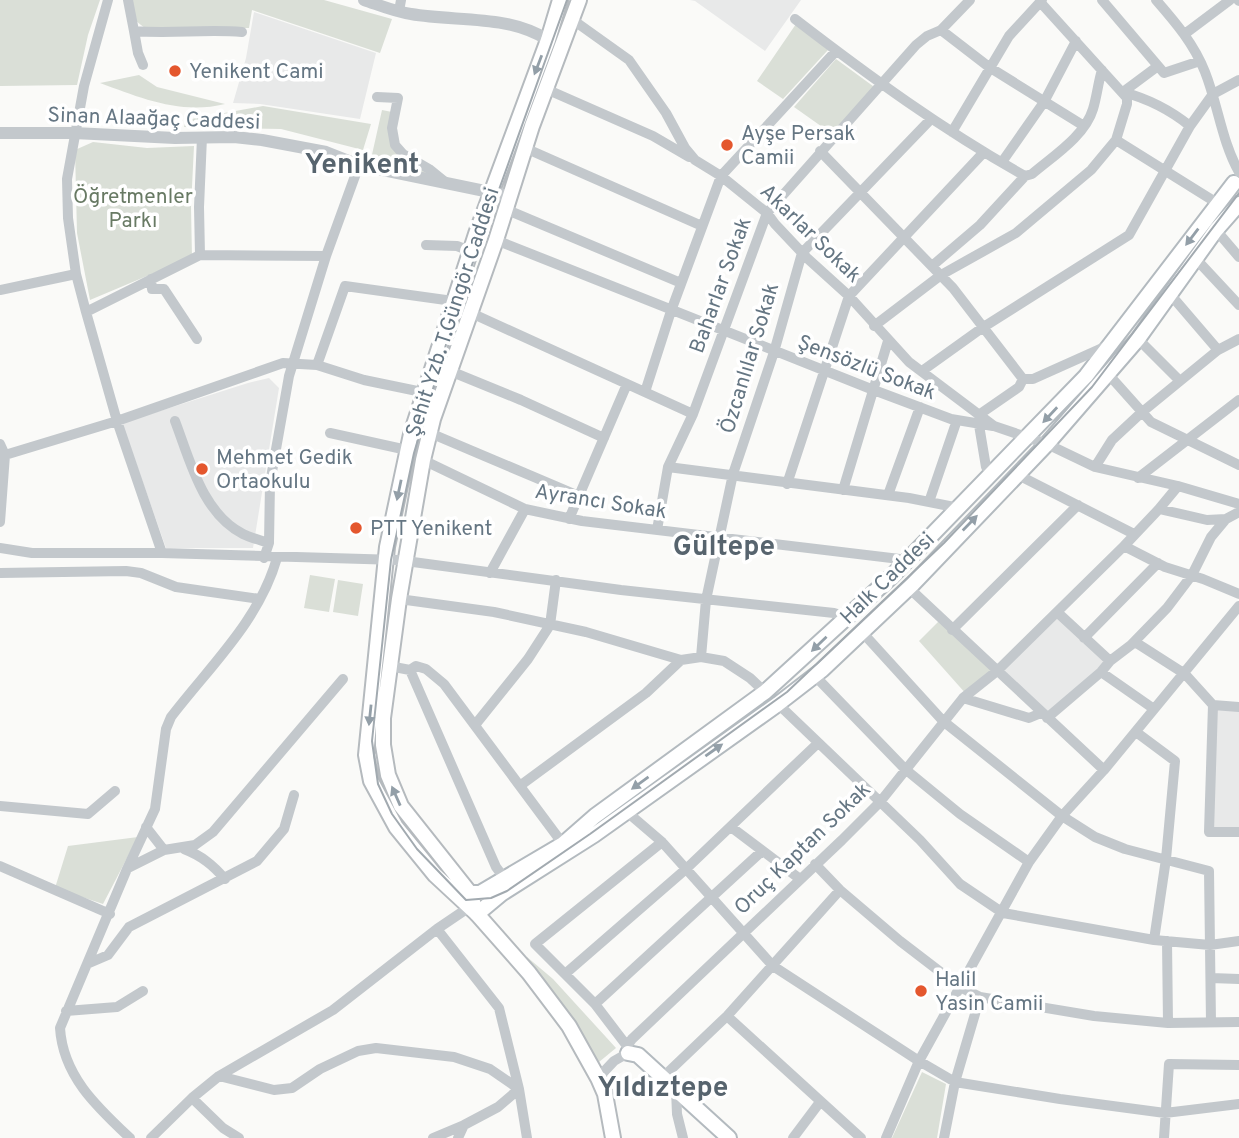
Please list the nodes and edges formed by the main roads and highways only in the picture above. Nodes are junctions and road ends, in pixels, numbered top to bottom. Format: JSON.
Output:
{"nodes":[{"id":1,"x":559,"y":0,"type":"edge"},
{"id":2,"x":579,"y":0,"type":"edge"},
{"id":3,"x":1238,"y":182,"type":"edge"},
{"id":4,"x":1239,"y":204,"type":"edge"},
{"id":5,"x":472,"y":905,"type":"junction"},
{"id":6,"x":628,"y":1049,"type":"road end"},
{"id":7,"x":613,"y":1138,"type":"edge"},
{"id":8,"x":729,"y":1138,"type":"edge"}],
"edges":[{"from":1,"to":5,"type":"main road","name":"Şehit Yzb. T.Güngör Caddesi","one_way":true},
{"from":5,"to":2,"type":"main road","name":"Şehit Yzb. T.Güngör Caddesi","one_way":true},
{"from":3,"to":5,"type":"main road","name":"Halk Caddesi","one_way":true},
{"from":5,"to":4,"type":"main road","name":"Halk Caddesi","one_way":true},
{"from":5,"to":7,"type":"main road","name":"Şehit Yzb. T.Güngör Caddesi"},
{"from":6,"to":8,"type":"main road"}]}
